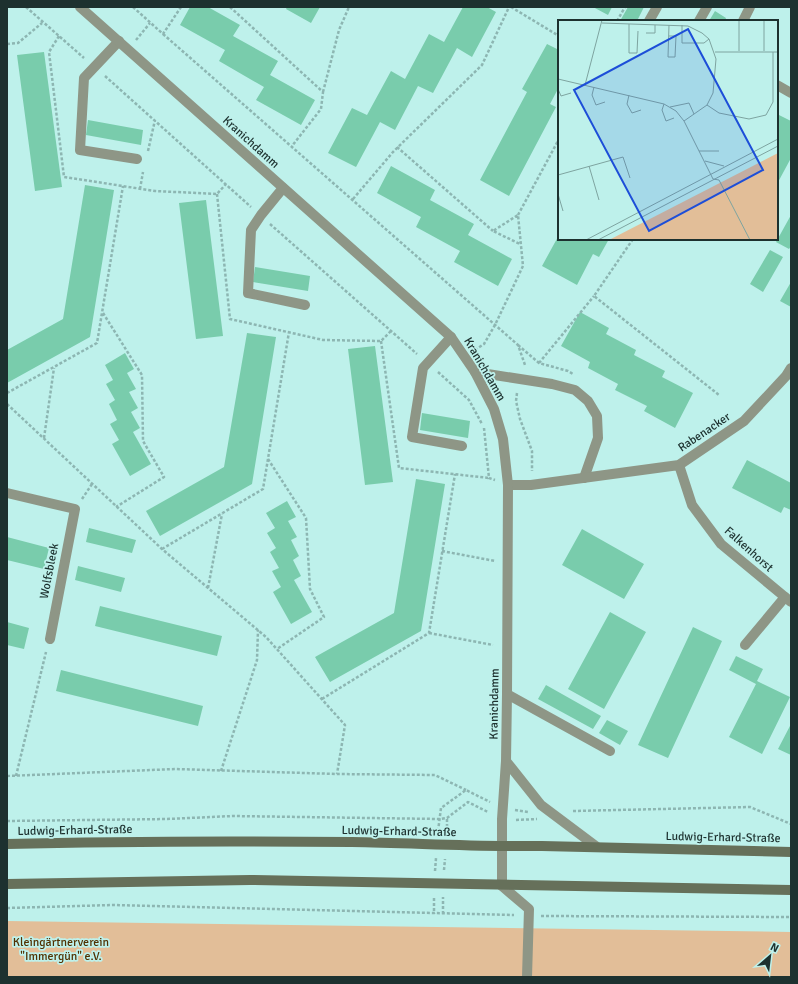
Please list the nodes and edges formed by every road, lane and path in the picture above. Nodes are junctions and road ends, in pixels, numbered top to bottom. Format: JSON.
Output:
{"nodes":[{"id":1,"x":26,"y":7,"type":"edge"},
{"id":2,"x":80,"y":7,"type":"edge"},
{"id":3,"x":133,"y":7,"type":"edge"},
{"id":4,"x":181,"y":7,"type":"edge"},
{"id":5,"x":230,"y":7,"type":"edge"},
{"id":6,"x":349,"y":7,"type":"edge"},
{"id":7,"x":510,"y":7,"type":"edge"},
{"id":8,"x":625,"y":7,"type":"edge"},
{"id":9,"x":657,"y":7,"type":"edge"},
{"id":10,"x":707,"y":7,"type":"edge"},
{"id":11,"x":750,"y":7,"type":"edge"},
{"id":12,"x":618,"y":20,"type":"edge"},
{"id":13,"x":650,"y":20,"type":"edge"},
{"id":14,"x":700,"y":20,"type":"edge"},
{"id":15,"x":744,"y":20,"type":"edge"},
{"id":16,"x":42,"y":23,"type":"dead end"},
{"id":17,"x":150,"y":23,"type":"junction"},
{"id":18,"x":163,"y":34,"type":"junction"},
{"id":19,"x":558,"y":35,"type":"edge"},
{"id":20,"x":119,"y":41,"type":"junction"},
{"id":21,"x":7,"y":44,"type":"edge"},
{"id":22,"x":128,"y":49,"type":"junction"},
{"id":23,"x":94,"y":67,"type":"junction"},
{"id":24,"x":778,"y":86,"type":"edge"},
{"id":25,"x":323,"y":92,"type":"junction"},
{"id":26,"x":791,"y":92,"type":"edge"},
{"id":27,"x":558,"y":141,"type":"edge"},
{"id":28,"x":292,"y":146,"type":"junction"},
{"id":29,"x":397,"y":148,"type":"junction"},
{"id":30,"x":137,"y":159,"type":"dead end"},
{"id":31,"x":123,"y":186,"type":"dead end"},
{"id":32,"x":283,"y":188,"type":"junction"},
{"id":33,"x":353,"y":199,"type":"junction"},
{"id":34,"x":260,"y":215,"type":"junction"},
{"id":35,"x":518,"y":215,"type":"junction"},
{"id":36,"x":493,"y":231,"type":"junction"},
{"id":37,"x":632,"y":240,"type":"edge"},
{"id":38,"x":520,"y":244,"type":"junction"},
{"id":39,"x":594,"y":296,"type":"junction"},
{"id":40,"x":305,"y":305,"type":"dead end"},
{"id":41,"x":102,"y":312,"type":"junction"},
{"id":42,"x":495,"y":325,"type":"junction"},
{"id":43,"x":289,"y":332,"type":"dead end"},
{"id":44,"x":451,"y":337,"type":"junction"},
{"id":45,"x":518,"y":345,"type":"junction"},
{"id":46,"x":465,"y":357,"type":"junction"},
{"id":47,"x":427,"y":363,"type":"junction"},
{"id":48,"x":54,"y":368,"type":"junction"},
{"id":49,"x":791,"y":368,"type":"edge"},
{"id":50,"x":523,"y":370,"type":"dead end"},
{"id":51,"x":474,"y":372,"type":"junction"},
{"id":52,"x":518,"y":388,"type":"dead end"},
{"id":53,"x":7,"y":393,"type":"edge"},
{"id":54,"x":719,"y":395,"type":"dead end"},
{"id":55,"x":7,"y":404,"type":"edge"},
{"id":56,"x":44,"y":438,"type":"junction"},
{"id":57,"x":462,"y":446,"type":"dead end"},
{"id":58,"x":268,"y":458,"type":"junction"},
{"id":59,"x":678,"y":465,"type":"junction"},
{"id":60,"x":455,"y":474,"type":"dead end"},
{"id":61,"x":584,"y":478,"type":"junction"},
{"id":62,"x":508,"y":485,"type":"junction"},
{"id":63,"x":531,"y":485,"type":"junction"},
{"id":64,"x":7,"y":493,"type":"edge"},
{"id":65,"x":116,"y":507,"type":"junction"},
{"id":66,"x":222,"y":513,"type":"junction"},
{"id":67,"x":162,"y":549,"type":"junction"},
{"id":68,"x":442,"y":551,"type":"junction"},
{"id":69,"x":508,"y":563,"type":"junction"},
{"id":70,"x":208,"y":588,"type":"junction"},
{"id":71,"x":788,"y":600,"type":"edge"},
{"id":72,"x":258,"y":630,"type":"junction"},
{"id":73,"x":429,"y":633,"type":"junction"},
{"id":74,"x":50,"y":639,"type":"joint"},
{"id":75,"x":745,"y":645,"type":"dead end"},
{"id":76,"x":507,"y":648,"type":"junction"},
{"id":77,"x":278,"y":650,"type":"junction"},
{"id":78,"x":507,"y":694,"type":"junction"},
{"id":79,"x":322,"y":698,"type":"junction"},
{"id":80,"x":610,"y":751,"type":"dead end"},
{"id":81,"x":506,"y":761,"type":"junction"},
{"id":82,"x":221,"y":771,"type":"junction"},
{"id":83,"x":337,"y":774,"type":"junction"},
{"id":84,"x":7,"y":776,"type":"edge"},
{"id":85,"x":16,"y":776,"type":"junction"},
{"id":86,"x":466,"y":790,"type":"junction"},
{"id":87,"x":545,"y":808,"type":"junction"},
{"id":88,"x":571,"y":811,"type":"dead end"},
{"id":89,"x":503,"y":814,"type":"junction"},
{"id":90,"x":447,"y":818,"type":"junction"},
{"id":91,"x":439,"y":819,"type":"junction"},
{"id":92,"x":7,"y":821,"type":"edge"},
{"id":93,"x":791,"y":824,"type":"edge"},
{"id":94,"x":7,"y":844,"type":"edge"},
{"id":95,"x":441,"y":844,"type":"junction"},
{"id":96,"x":502,"y":847,"type":"junction"},
{"id":97,"x":597,"y":847,"type":"junction"},
{"id":98,"x":791,"y":852,"type":"edge"},
{"id":99,"x":7,"y":884,"type":"edge"},
{"id":100,"x":439,"y":885,"type":"junction"},
{"id":101,"x":502,"y":886,"type":"junction"},
{"id":102,"x":791,"y":890,"type":"edge"},
{"id":103,"x":7,"y":908,"type":"edge"},
{"id":104,"x":434,"y":914,"type":"junction"},
{"id":105,"x":443,"y":914,"type":"junction"},
{"id":106,"x":528,"y":915,"type":"junction"},
{"id":107,"x":791,"y":918,"type":"edge"},
{"id":108,"x":527,"y":977,"type":"edge"}],
"edges":[{"from":1,"to":23,"type":"path"},
{"from":2,"to":20,"type":"street","name":"Kranichdamm"},
{"from":3,"to":17,"type":"path"},
{"from":4,"to":18,"type":"path"},
{"from":5,"to":25,"type":"path"},
{"from":6,"to":25,"type":"path"},
{"from":7,"to":19,"type":"path"},
{"from":7,"to":29,"type":"path"},
{"from":8,"to":12,"type":"path"},
{"from":9,"to":13,"type":"street"},
{"from":10,"to":14,"type":"street"},
{"from":11,"to":15,"type":"street"},
{"from":16,"to":21,"type":"path"},
{"from":17,"to":18,"type":"path"},
{"from":17,"to":22,"type":"path"},
{"from":18,"to":28,"type":"path"},
{"from":20,"to":22,"type":"street","name":"Kranichdamm"},
{"from":20,"to":23,"type":"street"},
{"from":22,"to":32,"type":"street","name":"Kranichdamm"},
{"from":23,"to":30,"type":"street"},
{"from":23,"to":34,"type":"path"},
{"from":24,"to":26,"type":"street"},
{"from":25,"to":28,"type":"path"},
{"from":27,"to":35,"type":"path"},
{"from":28,"to":33,"type":"path"},
{"from":29,"to":33,"type":"path"},
{"from":29,"to":36,"type":"path"},
{"from":31,"to":41,"type":"path"},
{"from":32,"to":34,"type":"street"},
{"from":32,"to":44,"type":"street","name":"Kranichdamm"},
{"from":33,"to":42,"type":"path"},
{"from":34,"to":40,"type":"street"},
{"from":34,"to":47,"type":"path"},
{"from":35,"to":36,"type":"path"},
{"from":35,"to":38,"type":"path"},
{"from":36,"to":38,"type":"path"},
{"from":37,"to":39,"type":"path"},
{"from":38,"to":42,"type":"path"},
{"from":39,"to":45,"type":"path"},
{"from":39,"to":54,"type":"path"},
{"from":41,"to":48,"type":"path"},
{"from":41,"to":65,"type":"path"},
{"from":42,"to":45,"type":"path"},
{"from":42,"to":46,"type":"path"},
{"from":43,"to":58,"type":"path"},
{"from":44,"to":46,"type":"street","name":"Kranichdamm"},
{"from":44,"to":47,"type":"street"},
{"from":45,"to":50,"type":"path"},
{"from":46,"to":51,"type":"street","name":"Kranichdamm"},
{"from":47,"to":57,"type":"street"},
{"from":47,"to":62,"type":"path"},
{"from":48,"to":53,"type":"path"},
{"from":48,"to":56,"type":"path"},
{"from":49,"to":59,"type":"street","name":"Rabenacker"},
{"from":51,"to":61,"type":"street"},
{"from":51,"to":62,"type":"street","name":"Kranichdamm"},
{"from":52,"to":63,"type":"path"},
{"from":55,"to":56,"type":"path"},
{"from":56,"to":65,"type":"path"},
{"from":58,"to":66,"type":"path"},
{"from":58,"to":77,"type":"path"},
{"from":59,"to":61,"type":"street","name":"Rabenacker"},
{"from":59,"to":71,"type":"street","name":"Falkenhorst"},
{"from":60,"to":68,"type":"path"},
{"from":61,"to":63,"type":"street","name":"Rabenacker"},
{"from":62,"to":63,"type":"street","name":"Rabenacker"},
{"from":62,"to":69,"type":"street","name":"Kranichdamm"},
{"from":64,"to":74,"type":"street","name":"Wolfsbleek"},
{"from":65,"to":67,"type":"path"},
{"from":66,"to":67,"type":"path"},
{"from":66,"to":70,"type":"path"},
{"from":67,"to":70,"type":"path"},
{"from":68,"to":69,"type":"path"},
{"from":68,"to":73,"type":"path"},
{"from":69,"to":76,"type":"street","name":"Kranichdamm"},
{"from":70,"to":72,"type":"path"},
{"from":71,"to":75,"type":"street"},
{"from":72,"to":77,"type":"path"},
{"from":72,"to":82,"type":"path"},
{"from":73,"to":76,"type":"path"},
{"from":73,"to":79,"type":"path"},
{"from":74,"to":85,"type":"path"},
{"from":76,"to":78,"type":"street","name":"Kranichdamm"},
{"from":77,"to":79,"type":"path"},
{"from":78,"to":80,"type":"street"},
{"from":78,"to":81,"type":"street","name":"Kranichdamm"},
{"from":79,"to":83,"type":"path"},
{"from":81,"to":87,"type":"street"},
{"from":81,"to":89,"type":"street","name":"Kranichdamm"},
{"from":82,"to":83,"type":"path"},
{"from":82,"to":85,"type":"path"},
{"from":83,"to":86,"type":"path"},
{"from":84,"to":85,"type":"path"},
{"from":86,"to":89,"type":"path"},
{"from":86,"to":91,"type":"path"},
{"from":87,"to":89,"type":"path"},
{"from":87,"to":89,"type":"path"},
{"from":87,"to":97,"type":"street"},
{"from":88,"to":93,"type":"path"},
{"from":89,"to":90,"type":"path"},
{"from":89,"to":96,"type":"street","name":"Kranichdamm"},
{"from":90,"to":91,"type":"path"},
{"from":90,"to":95,"type":"path"},
{"from":91,"to":92,"type":"path"},
{"from":91,"to":95,"type":"path"},
{"from":94,"to":95,"type":"main road","name":"Ludwig-Erhard-Straße"},
{"from":95,"to":96,"type":"main road","name":"Ludwig-Erhard-Straße"},
{"from":95,"to":100,"type":"path"},
{"from":95,"to":100,"type":"path"},
{"from":96,"to":97,"type":"main road","name":"Ludwig-Erhard-Straße"},
{"from":96,"to":101,"type":"street","name":"Kranichdamm"},
{"from":97,"to":98,"type":"main road","name":"Ludwig-Erhard-Straße"},
{"from":99,"to":100,"type":"main road"},
{"from":100,"to":101,"type":"main road"},
{"from":100,"to":104,"type":"path"},
{"from":100,"to":105,"type":"path"},
{"from":101,"to":102,"type":"main road"},
{"from":101,"to":106,"type":"street"},
{"from":103,"to":104,"type":"path"},
{"from":104,"to":105,"type":"path"},
{"from":105,"to":106,"type":"path"},
{"from":106,"to":107,"type":"path"},
{"from":106,"to":108,"type":"street"}]}
